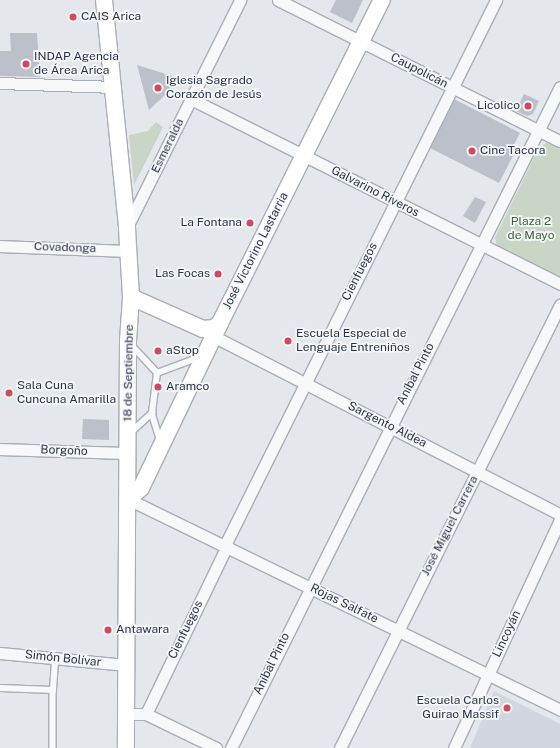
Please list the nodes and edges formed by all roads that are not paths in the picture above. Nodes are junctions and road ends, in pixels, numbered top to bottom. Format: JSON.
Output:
{"nodes":[{"id":1,"x":104,"y":0,"type":"edge"},
{"id":2,"x":240,"y":0,"type":"edge"},
{"id":3,"x":278,"y":0,"type":"edge"},
{"id":4,"x":382,"y":0,"type":"edge"},
{"id":5,"x":496,"y":0,"type":"edge"},
{"id":6,"x":361,"y":42,"type":"junction"},
{"id":7,"x":0,"y":83,"type":"edge"},
{"id":8,"x":113,"y":87,"type":"junction"},
{"id":9,"x":560,"y":87,"type":"edge"},
{"id":10,"x":453,"y":88,"type":"junction"},
{"id":11,"x":191,"y":99,"type":"junction"},
{"id":12,"x":538,"y":131,"type":"junction"},
{"id":13,"x":560,"y":142,"type":"edge"},
{"id":14,"x":304,"y":156,"type":"junction"},
{"id":15,"x":395,"y":202,"type":"junction"},
{"id":16,"x":127,"y":228,"type":"junction"},
{"id":17,"x":482,"y":245,"type":"junction"},
{"id":18,"x":0,"y":246,"type":"edge"},
{"id":19,"x":129,"y":251,"type":"junction"},
{"id":20,"x":560,"y":284,"type":"edge"},
{"id":21,"x":131,"y":297,"type":"junction"},
{"id":22,"x":560,"y":305,"type":"edge"},
{"id":23,"x":216,"y":330,"type":"junction"},
{"id":24,"x":128,"y":341,"type":"junction"},
{"id":25,"x":204,"y":355,"type":"junction"},
{"id":26,"x":157,"y":373,"type":"junction"},
{"id":27,"x":304,"y":383,"type":"junction"},
{"id":28,"x":152,"y":413,"type":"junction"},
{"id":29,"x":390,"y":427,"type":"junction"},
{"id":30,"x":128,"y":434,"type":"junction"},
{"id":31,"x":162,"y":444,"type":"junction"},
{"id":32,"x":0,"y":449,"type":"edge"},
{"id":33,"x":128,"y":453,"type":"junction"},
{"id":34,"x":478,"y":472,"type":"junction"},
{"id":35,"x":128,"y":500,"type":"junction"},
{"id":36,"x":560,"y":514,"type":"edge"},
{"id":37,"x":560,"y":520,"type":"edge"},
{"id":38,"x":226,"y":546,"type":"junction"},
{"id":39,"x":310,"y":587,"type":"junction"},
{"id":40,"x":398,"y":630,"type":"junction"},
{"id":41,"x":0,"y":653,"type":"edge"},
{"id":42,"x":55,"y":658,"type":"junction"},
{"id":43,"x":126,"y":665,"type":"junction"},
{"id":44,"x":488,"y":674,"type":"junction"},
{"id":45,"x":0,"y":688,"type":"edge"},
{"id":46,"x":53,"y":690,"type":"junction"},
{"id":47,"x":560,"y":710,"type":"edge"},
{"id":48,"x":126,"y":714,"type":"junction"},
{"id":49,"x":146,"y":714,"type":"junction"},
{"id":50,"x":53,"y":748,"type":"edge"},
{"id":51,"x":126,"y":748,"type":"edge"},
{"id":52,"x":216,"y":748,"type":"edge"},
{"id":53,"x":231,"y":748,"type":"edge"},
{"id":54,"x":340,"y":748,"type":"edge"},
{"id":55,"x":454,"y":748,"type":"edge"}],
"edges":[{"from":1,"to":8,"type":"main road","name":"18 de Septiembre"},
{"from":2,"to":11,"type":"street","name":"Esmeralda"},
{"from":3,"to":6,"type":"street","name":"Caupolicán"},
{"from":4,"to":6,"type":"main road","name":"José Victorino Lastarria"},
{"from":5,"to":10,"type":"street","name":"Cienfuegos"},
{"from":6,"to":10,"type":"street","name":"Caupolicán"},
{"from":6,"to":14,"type":"main road","name":"José Victorino Lastarria"},
{"from":7,"to":8,"type":"street"},
{"from":8,"to":16,"type":"main road","name":"18 de Septiembre"},
{"from":9,"to":12,"type":"street","name":"Aníbal Pinto"},
{"from":10,"to":12,"type":"street","name":"Caupolicán"},
{"from":10,"to":15,"type":"street","name":"Cienfuegos"},
{"from":11,"to":14,"type":"street","name":"Galvarino Riveros"},
{"from":11,"to":16,"type":"street","name":"Esmeralda"},
{"from":12,"to":13,"type":"street","name":"Caupolicán"},
{"from":12,"to":17,"type":"street","name":"Aníbal Pinto"},
{"from":14,"to":15,"type":"street","name":"Galvarino Riveros"},
{"from":14,"to":23,"type":"main road","name":"José Victorino Lastarria"},
{"from":15,"to":17,"type":"street","name":"Galvarino Riveros"},
{"from":15,"to":27,"type":"street","name":"Cienfuegos"},
{"from":16,"to":19,"type":"main road","name":"18 de Septiembre"},
{"from":17,"to":20,"type":"street","name":"Galvarino Riveros"},
{"from":17,"to":29,"type":"street","name":"Aníbal Pinto"},
{"from":18,"to":19,"type":"street","name":"Covadonga"},
{"from":19,"to":21,"type":"main road","name":"18 de Septiembre"},
{"from":21,"to":23,"type":"main road"},
{"from":21,"to":24,"type":"main road","name":"18 de Septiembre"},
{"from":22,"to":34,"type":"street","name":"José Miguel Carrera"},
{"from":23,"to":25,"type":"main road","name":"José Victorino Lastarria"},
{"from":23,"to":27,"type":"street","name":"Sargento Aldea"},
{"from":24,"to":26,"type":"lane"},
{"from":24,"to":30,"type":"main road","name":"18 de Septiembre"},
{"from":25,"to":26,"type":"lane"},
{"from":25,"to":31,"type":"main road","name":"José Victorino Lastarria"},
{"from":26,"to":28,"type":"lane"},
{"from":27,"to":29,"type":"street","name":"Sargento Aldea"},
{"from":27,"to":38,"type":"street","name":"Cienfuegos"},
{"from":28,"to":30,"type":"lane"},
{"from":28,"to":31,"type":"lane"},
{"from":29,"to":34,"type":"street","name":"Sargento Aldea"},
{"from":29,"to":39,"type":"street","name":"Aníbal Pinto"},
{"from":30,"to":33,"type":"main road","name":"18 de Septiembre"},
{"from":31,"to":35,"type":"main road","name":"José Victorino Lastarria"},
{"from":32,"to":33,"type":"street","name":"Borgoño"},
{"from":33,"to":35,"type":"main road","name":"18 de Septiembre"},
{"from":34,"to":36,"type":"street","name":"Sargento Aldea"},
{"from":34,"to":40,"type":"street","name":"José Miguel Carrera"},
{"from":35,"to":38,"type":"street","name":"Rojas Salfate"},
{"from":35,"to":43,"type":"main road","name":"18 de Septiembre"},
{"from":37,"to":44,"type":"street","name":"Lincoyán"},
{"from":38,"to":39,"type":"street","name":"Rojas Salfate"},
{"from":38,"to":49,"type":"street","name":"Cienfuegos"},
{"from":39,"to":40,"type":"street","name":"Rojas Salfate"},
{"from":39,"to":53,"type":"street","name":"Aníbal Pinto"},
{"from":40,"to":44,"type":"street","name":"Rojas Salfate"},
{"from":40,"to":54,"type":"street","name":"José Miguel Carrera"},
{"from":41,"to":42,"type":"street","name":"Simón Bolívar"},
{"from":42,"to":43,"type":"street","name":"Simón Bolívar"},
{"from":42,"to":46,"type":"lane"},
{"from":43,"to":48,"type":"main road","name":"18 de Septiembre"},
{"from":44,"to":47,"type":"street","name":"Rojas Salfate"},
{"from":44,"to":55,"type":"street","name":"Lincoyán"},
{"from":45,"to":46,"type":"lane"},
{"from":46,"to":50,"type":"lane"},
{"from":48,"to":49,"type":"street"},
{"from":48,"to":51,"type":"main road","name":"18 de Septiembre"},
{"from":49,"to":52,"type":"street"}]}
